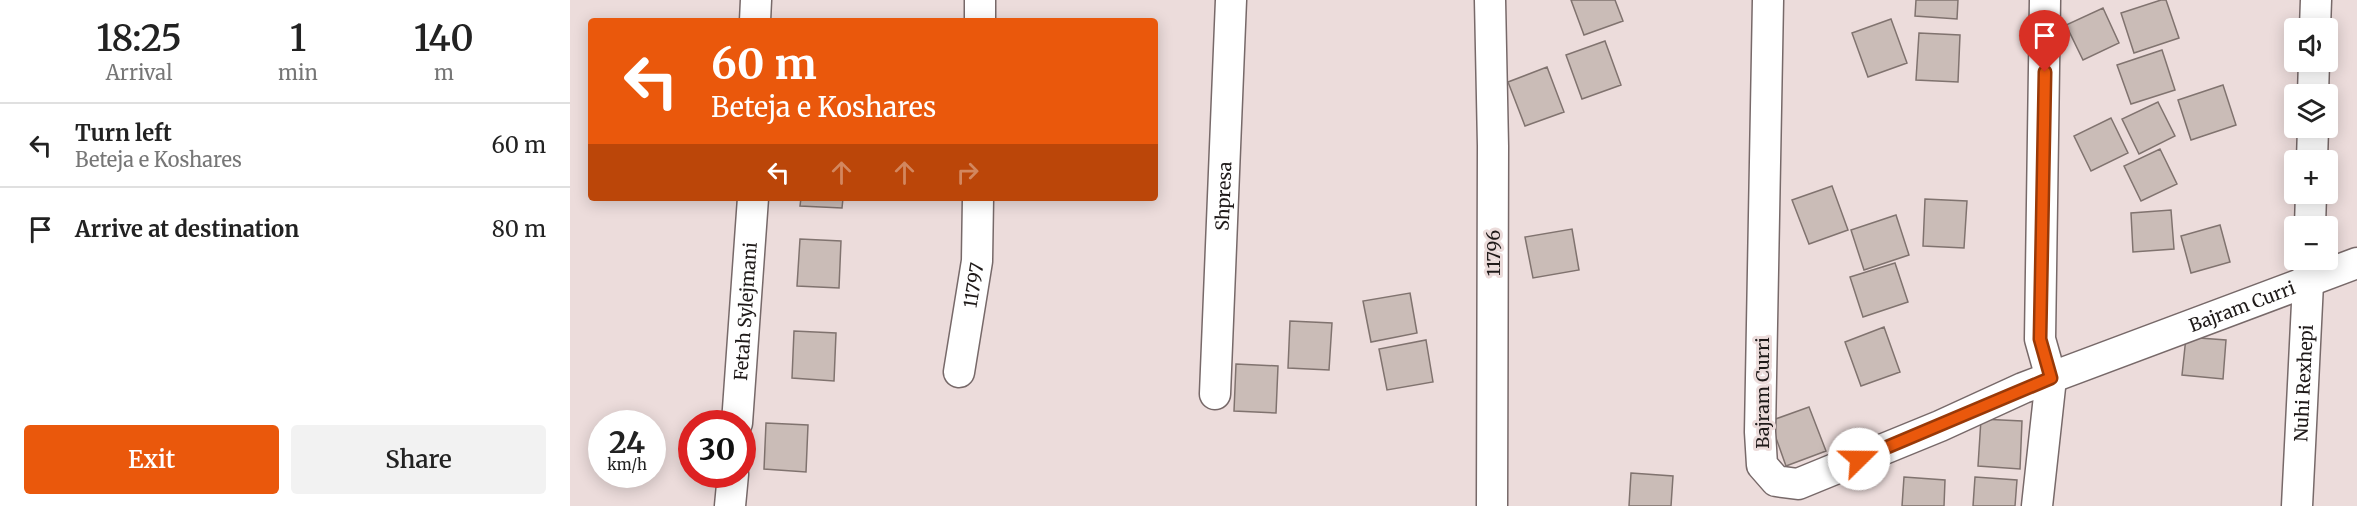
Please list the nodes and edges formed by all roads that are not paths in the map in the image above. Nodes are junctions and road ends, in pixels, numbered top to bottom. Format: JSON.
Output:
{"nodes":[{"id":1,"x":756,"y":0,"type":"edge"},
{"id":2,"x":980,"y":0,"type":"edge"},
{"id":3,"x":1231,"y":0,"type":"edge"},
{"id":4,"x":1490,"y":0,"type":"edge"},
{"id":5,"x":1768,"y":0,"type":"edge"},
{"id":6,"x":2045,"y":0,"type":"edge"},
{"id":7,"x":2316,"y":0,"type":"edge"},
{"id":8,"x":755,"y":18,"type":"edge"},
{"id":9,"x":980,"y":18,"type":"edge"},
{"id":10,"x":2315,"y":18,"type":"edge"},
{"id":11,"x":753,"y":201,"type":"edge"},
{"id":12,"x":978,"y":201,"type":"edge"},
{"id":13,"x":2357,"y":262,"type":"edge"},
{"id":14,"x":2338,"y":265,"type":"edge"},
{"id":15,"x":2309,"y":270,"type":"edge"},
{"id":16,"x":959,"y":372,"type":"dead end"},
{"id":17,"x":2051,"y":378,"type":"junction"},
{"id":18,"x":1215,"y":394,"type":"dead end"},
{"id":19,"x":738,"y":410,"type":"edge"},
{"id":20,"x":732,"y":488,"type":"edge"},
{"id":21,"x":730,"y":506,"type":"edge"},
{"id":22,"x":1492,"y":506,"type":"edge"},
{"id":23,"x":2037,"y":506,"type":"edge"},
{"id":24,"x":2297,"y":506,"type":"edge"}],
"edges":[{"from":1,"to":8,"type":"street"},
{"from":2,"to":9,"type":"street"},
{"from":3,"to":18,"type":"street","name":"Shpresa"},
{"from":4,"to":22,"type":"street","name":"11796"},
{"from":5,"to":17,"type":"street","name":"Bajram Curri"},
{"from":6,"to":17,"type":"street"},
{"from":7,"to":10,"type":"street"},
{"from":11,"to":19,"type":"street","name":"Fetah Sylejmani"},
{"from":12,"to":16,"type":"street","name":"11797"},
{"from":13,"to":14,"type":"street","name":"Bajram Curri"},
{"from":15,"to":17,"type":"street","name":"Bajram Curri"},
{"from":15,"to":24,"type":"street","name":"Nuhi Rexhepi"},
{"from":17,"to":23,"type":"street"},
{"from":20,"to":21,"type":"street"}]}
